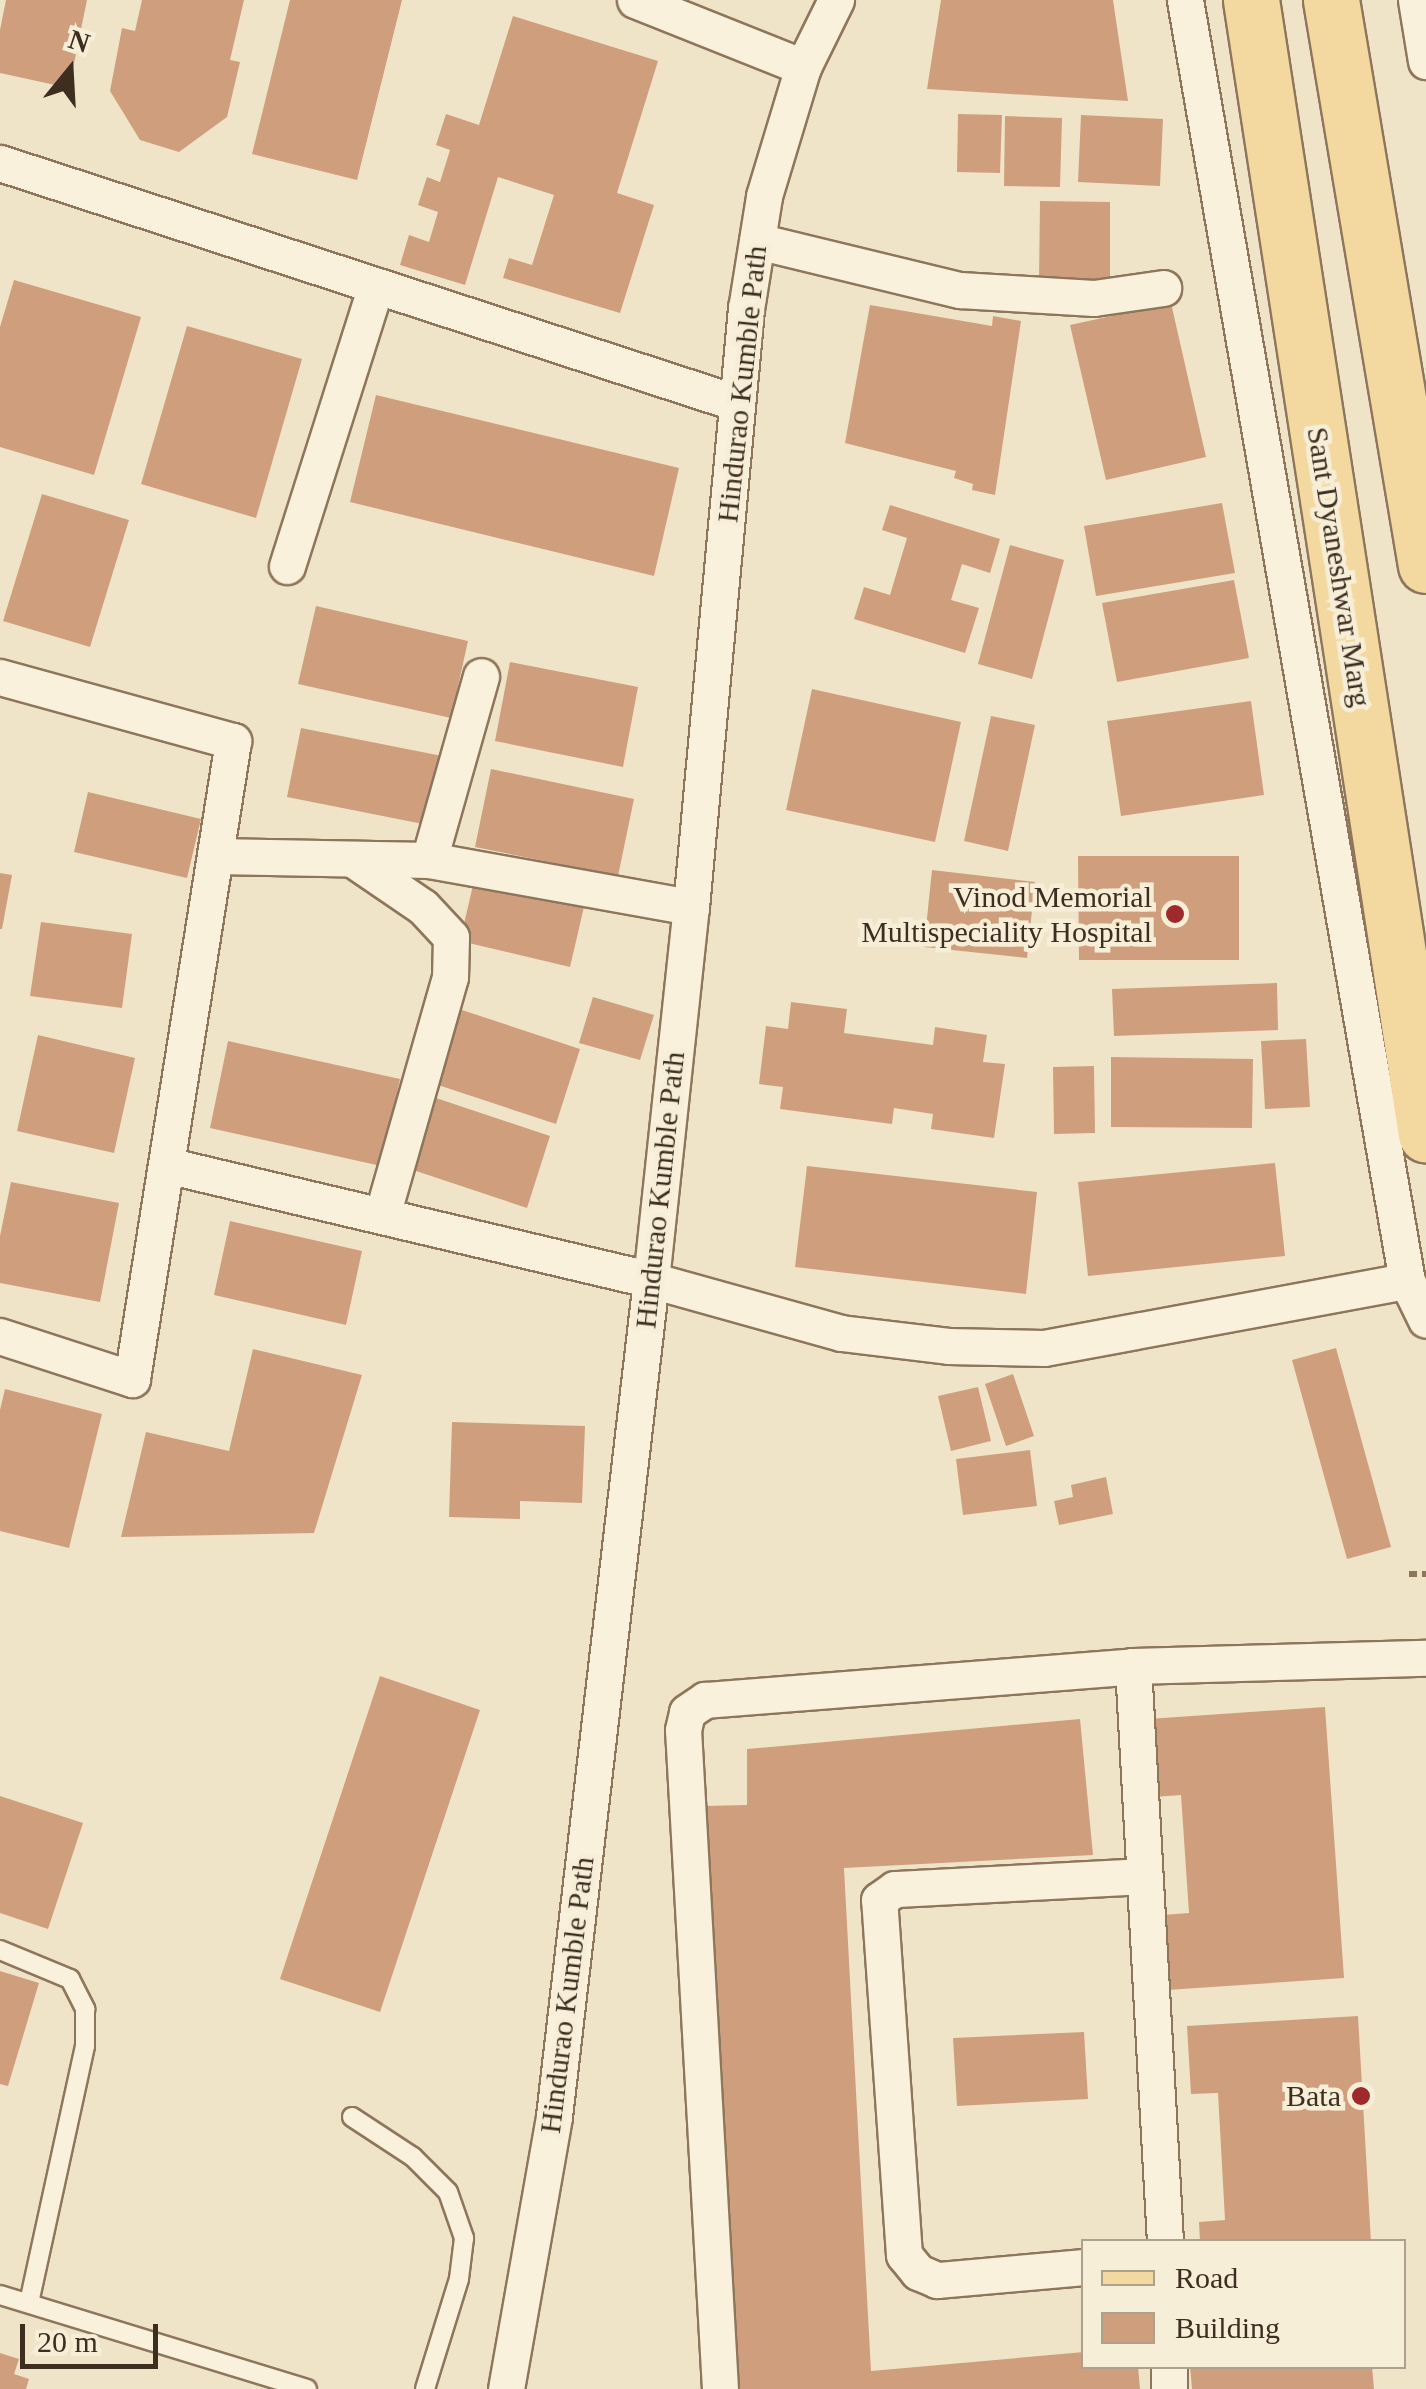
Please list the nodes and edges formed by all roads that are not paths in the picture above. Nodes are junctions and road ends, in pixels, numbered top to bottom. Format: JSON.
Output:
{"nodes":[{"id":1,"x":635,"y":0,"type":"edge"},
{"id":2,"x":836,"y":0,"type":"edge"},
{"id":3,"x":1184,"y":0,"type":"edge"},
{"id":4,"x":1251,"y":0,"type":"edge"},
{"id":5,"x":1331,"y":0,"type":"edge"},
{"id":6,"x":1416,"y":0,"type":"edge"},
{"id":7,"x":1426,"y":61,"type":"edge"},
{"id":8,"x":803,"y":66,"type":"junction"},
{"id":9,"x":0,"y":163,"type":"edge"},
{"id":10,"x":757,"y":241,"type":"junction"},
{"id":11,"x":376,"y":286,"type":"junction"},
{"id":12,"x":1162,"y":288,"type":"dead end"},
{"id":13,"x":737,"y":403,"type":"junction"},
{"id":14,"x":1426,"y":565,"type":"edge"},
{"id":15,"x":287,"y":566,"type":"dead end"},
{"id":16,"x":481,"y":676,"type":"dead end"},
{"id":17,"x":0,"y":677,"type":"edge"},
{"id":18,"x":214,"y":856,"type":"junction"},
{"id":19,"x":354,"y":860,"type":"junction"},
{"id":20,"x":430,"y":860,"type":"junction"},
{"id":21,"x":692,"y":907,"type":"junction"},
{"id":22,"x":1426,"y":1135,"type":"edge"},
{"id":23,"x":166,"y":1165,"type":"junction"},
{"id":24,"x":382,"y":1215,"type":"junction"},
{"id":25,"x":651,"y":1280,"type":"junction"},
{"id":26,"x":1407,"y":1281,"type":"junction"},
{"id":27,"x":1426,"y":1320,"type":"edge"},
{"id":28,"x":0,"y":1336,"type":"edge"},
{"id":29,"x":1426,"y":1658,"type":"edge"},
{"id":30,"x":1133,"y":1666,"type":"junction"},
{"id":31,"x":1142,"y":1876,"type":"junction"},
{"id":32,"x":0,"y":1950,"type":"edge"},
{"id":33,"x":352,"y":2117,"type":"dead end"},
{"id":34,"x":1165,"y":2239,"type":"edge"},
{"id":35,"x":1081,"y":2268,"type":"edge"},
{"id":36,"x":0,"y":2295,"type":"edge"},
{"id":37,"x":29,"y":2302,"type":"junction"},
{"id":38,"x":307,"y":2389,"type":"edge"},
{"id":39,"x":425,"y":2389,"type":"edge"},
{"id":40,"x":506,"y":2389,"type":"edge"},
{"id":41,"x":720,"y":2389,"type":"edge"}],
"edges":[{"from":1,"to":8,"type":"street"},
{"from":2,"to":8,"type":"street","name":"Hindurao Kumble Path"},
{"from":3,"to":26,"type":"street"},
{"from":4,"to":22,"type":"main road","name":"Sant Dyaneshwar Marg"},
{"from":5,"to":14,"type":"main road"},
{"from":6,"to":7,"type":"street"},
{"from":8,"to":10,"type":"street","name":"Hindurao Kumble Path"},
{"from":9,"to":11,"type":"street"},
{"from":10,"to":12,"type":"street"},
{"from":10,"to":13,"type":"street","name":"Hindurao Kumble Path"},
{"from":11,"to":13,"type":"street"},
{"from":11,"to":15,"type":"street"},
{"from":13,"to":21,"type":"street","name":"Hindurao Kumble Path"},
{"from":16,"to":20,"type":"street"},
{"from":17,"to":18,"type":"street"},
{"from":18,"to":19,"type":"street"},
{"from":18,"to":23,"type":"street"},
{"from":19,"to":20,"type":"street"},
{"from":19,"to":24,"type":"street"},
{"from":20,"to":21,"type":"street"},
{"from":21,"to":25,"type":"street","name":"Hindurao Kumble Path"},
{"from":23,"to":24,"type":"street"},
{"from":23,"to":28,"type":"street"},
{"from":24,"to":25,"type":"street"},
{"from":25,"to":26,"type":"street"},
{"from":25,"to":40,"type":"street","name":"Hindurao Kumble Path"},
{"from":26,"to":27,"type":"street"},
{"from":29,"to":30,"type":"street"},
{"from":30,"to":31,"type":"street"},
{"from":30,"to":41,"type":"street"},
{"from":31,"to":34,"type":"street"},
{"from":31,"to":35,"type":"street"},
{"from":32,"to":37,"type":"lane"},
{"from":33,"to":39,"type":"lane"},
{"from":36,"to":37,"type":"lane"},
{"from":37,"to":38,"type":"lane"}]}
